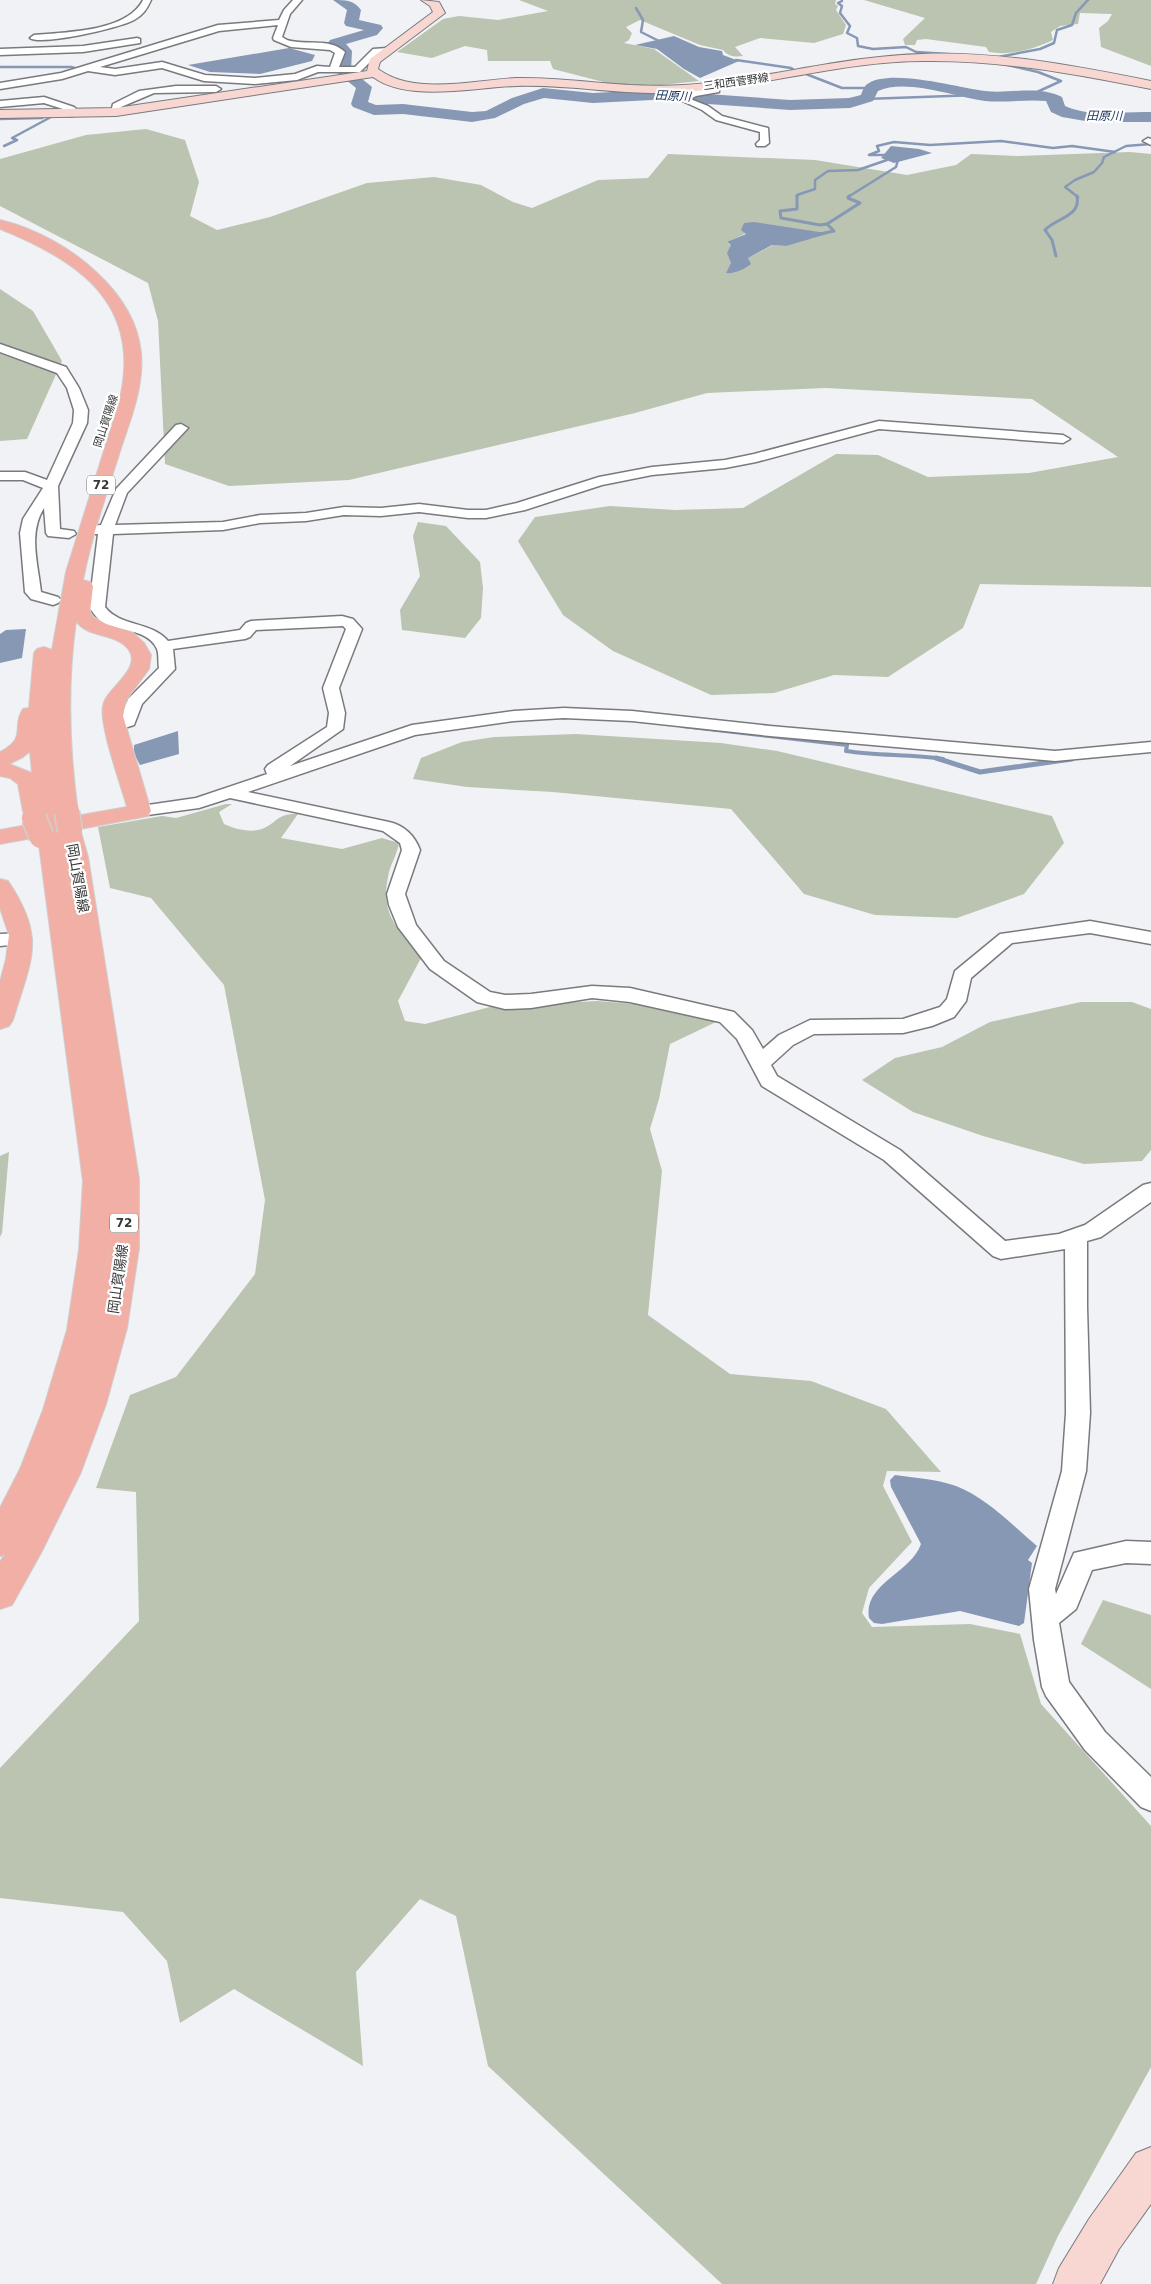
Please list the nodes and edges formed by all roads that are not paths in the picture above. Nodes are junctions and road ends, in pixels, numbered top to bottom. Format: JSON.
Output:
{"nodes":[{"id":1,"x":147,"y":0,"type":"edge"},
{"id":2,"x":298,"y":0,"type":"edge"},
{"id":3,"x":426,"y":0,"type":"edge"},
{"id":4,"x":279,"y":22,"type":"junction"},
{"id":5,"x":161,"y":35,"type":"dead end"},
{"id":6,"x":191,"y":36,"type":"junction"},
{"id":7,"x":27,"y":38,"type":"dead end"},
{"id":8,"x":144,"y":40,"type":"dead end"},
{"id":9,"x":282,"y":48,"type":"dead end"},
{"id":10,"x":387,"y":51,"type":"junction"},
{"id":11,"x":0,"y":52,"type":"edge"},
{"id":12,"x":83,"y":69,"type":"junction"},
{"id":13,"x":339,"y":71,"type":"junction"},
{"id":14,"x":375,"y":72,"type":"junction"},
{"id":15,"x":1151,"y":85,"type":"edge"},
{"id":16,"x":0,"y":86,"type":"edge"},
{"id":17,"x":713,"y":86,"type":"junction"},
{"id":18,"x":260,"y":90,"type":"junction"},
{"id":19,"x":0,"y":104,"type":"edge"},
{"id":20,"x":116,"y":112,"type":"junction"},
{"id":21,"x":0,"y":114,"type":"edge"},
{"id":22,"x":70,"y":114,"type":"junction"},
{"id":23,"x":761,"y":144,"type":"dead end"},
{"id":24,"x":0,"y":224,"type":"edge"},
{"id":25,"x":0,"y":232,"type":"edge"},
{"id":26,"x":0,"y":348,"type":"edge"},
{"id":27,"x":181,"y":428,"type":"dead end"},
{"id":28,"x":1063,"y":439,"type":"dead end"},
{"id":29,"x":0,"y":476,"type":"edge"},
{"id":30,"x":51,"y":486,"type":"junction"},
{"id":31,"x":106,"y":530,"type":"junction"},
{"id":32,"x":80,"y":535,"type":"junction"},
{"id":33,"x":49,"y":617,"type":"junction"},
{"id":34,"x":129,"y":640,"type":"junction"},
{"id":35,"x":164,"y":646,"type":"junction"},
{"id":36,"x":42,"y":662,"type":"junction"},
{"id":37,"x":115,"y":726,"type":"junction"},
{"id":38,"x":1151,"y":747,"type":"edge"},
{"id":39,"x":59,"y":748,"type":"junction"},
{"id":40,"x":0,"y":760,"type":"edge"},
{"id":41,"x":0,"y":769,"type":"edge"},
{"id":42,"x":273,"y":777,"type":"junction"},
{"id":43,"x":229,"y":793,"type":"junction"},
{"id":44,"x":140,"y":811,"type":"junction"},
{"id":45,"x":51,"y":829,"type":"junction"},
{"id":46,"x":0,"y":837,"type":"edge"},
{"id":47,"x":0,"y":886,"type":"edge"},
{"id":48,"x":1151,"y":938,"type":"edge"},
{"id":49,"x":11,"y":939,"type":"edge"},
{"id":50,"x":0,"y":1020,"type":"edge"},
{"id":51,"x":760,"y":1063,"type":"junction"},
{"id":52,"x":1151,"y":1191,"type":"edge"},
{"id":53,"x":1076,"y":1236,"type":"junction"},
{"id":54,"x":0,"y":1541,"type":"edge"},
{"id":55,"x":1151,"y":1553,"type":"edge"},
{"id":56,"x":0,"y":1594,"type":"edge"},
{"id":57,"x":1045,"y":1618,"type":"junction"},
{"id":58,"x":1151,"y":1797,"type":"edge"},
{"id":59,"x":1151,"y":2168,"type":"edge"},
{"id":60,"x":1074,"y":2284,"type":"edge"}],
"edges":[{"from":1,"to":7,"type":"street"},
{"from":2,"to":4,"type":"street"},
{"from":3,"to":10,"type":"main road"},
{"from":4,"to":6,"type":"street"},
{"from":4,"to":9,"type":"street"},
{"from":4,"to":13,"type":"street"},
{"from":5,"to":6,"type":"street"},
{"from":6,"to":12,"type":"street"},
{"from":8,"to":11,"type":"street"},
{"from":10,"to":13,"type":"street"},
{"from":10,"to":14,"type":"main road"},
{"from":12,"to":13,"type":"street"},
{"from":12,"to":16,"type":"street"},
{"from":13,"to":14,"type":"main road"},
{"from":13,"to":18,"type":"main road"},
{"from":14,"to":17,"type":"main road","name":"三和西菅野線"},
{"from":15,"to":17,"type":"main road","name":"三和西菅野線"},
{"from":17,"to":23,"type":"street"},
{"from":18,"to":20,"type":"main road"},
{"from":18,"to":20,"type":"street"},
{"from":19,"to":22,"type":"street"},
{"from":20,"to":22,"type":"main road"},
{"from":21,"to":22,"type":"main road"},
{"from":24,"to":32,"type":"main road","name":"岡山賀陽線","number":"72"},
{"from":25,"to":32,"type":"main road","name":"岡山賀陽線","number":"72"},
{"from":26,"to":30,"type":"street"},
{"from":27,"to":31,"type":"street"},
{"from":28,"to":31,"type":"street"},
{"from":29,"to":30,"type":"street"},
{"from":30,"to":32,"type":"street"},
{"from":30,"to":33,"type":"street"},
{"from":31,"to":32,"type":"street"},
{"from":31,"to":35,"type":"street"},
{"from":32,"to":33,"type":"main road","name":"岡山賀陽線","number":"72"},
{"from":32,"to":34,"type":"main road","name":"岡山賀陽線","number":"72"},
{"from":32,"to":39,"type":"main road","name":"岡山賀陽線","number":"72"},
{"from":33,"to":36,"type":"main road","name":"岡山賀陽線","number":"72"},
{"from":34,"to":37,"type":"main road"},
{"from":34,"to":39,"type":"main road"},
{"from":35,"to":37,"type":"street"},
{"from":35,"to":42,"type":"street"},
{"from":36,"to":40,"type":"main road","name":"岡山賀陽線","number":"72"},
{"from":36,"to":45,"type":"main road","name":"岡山賀陽線","number":"72"},
{"from":37,"to":44,"type":"main road"},
{"from":38,"to":42,"type":"street"},
{"from":39,"to":45,"type":"main road","name":"岡山賀陽線","number":"72"},
{"from":41,"to":45,"type":"main road","name":"岡山賀陽線","number":"72"},
{"from":42,"to":43,"type":"street"},
{"from":43,"to":44,"type":"street"},
{"from":43,"to":51,"type":"street"},
{"from":44,"to":46,"type":"main road","name":"岡山賀陽線"},
{"from":45,"to":54,"type":"main road","name":"岡山賀陽線","number":"72"},
{"from":45,"to":56,"type":"main road","name":"岡山賀陽線","number":"72"},
{"from":47,"to":49,"type":"main road"},
{"from":48,"to":51,"type":"street"},
{"from":49,"to":50,"type":"main road"},
{"from":51,"to":53,"type":"street"},
{"from":52,"to":53,"type":"street"},
{"from":53,"to":57,"type":"street"},
{"from":55,"to":57,"type":"street"},
{"from":57,"to":58,"type":"street"},
{"from":59,"to":60,"type":"main road"}]}
